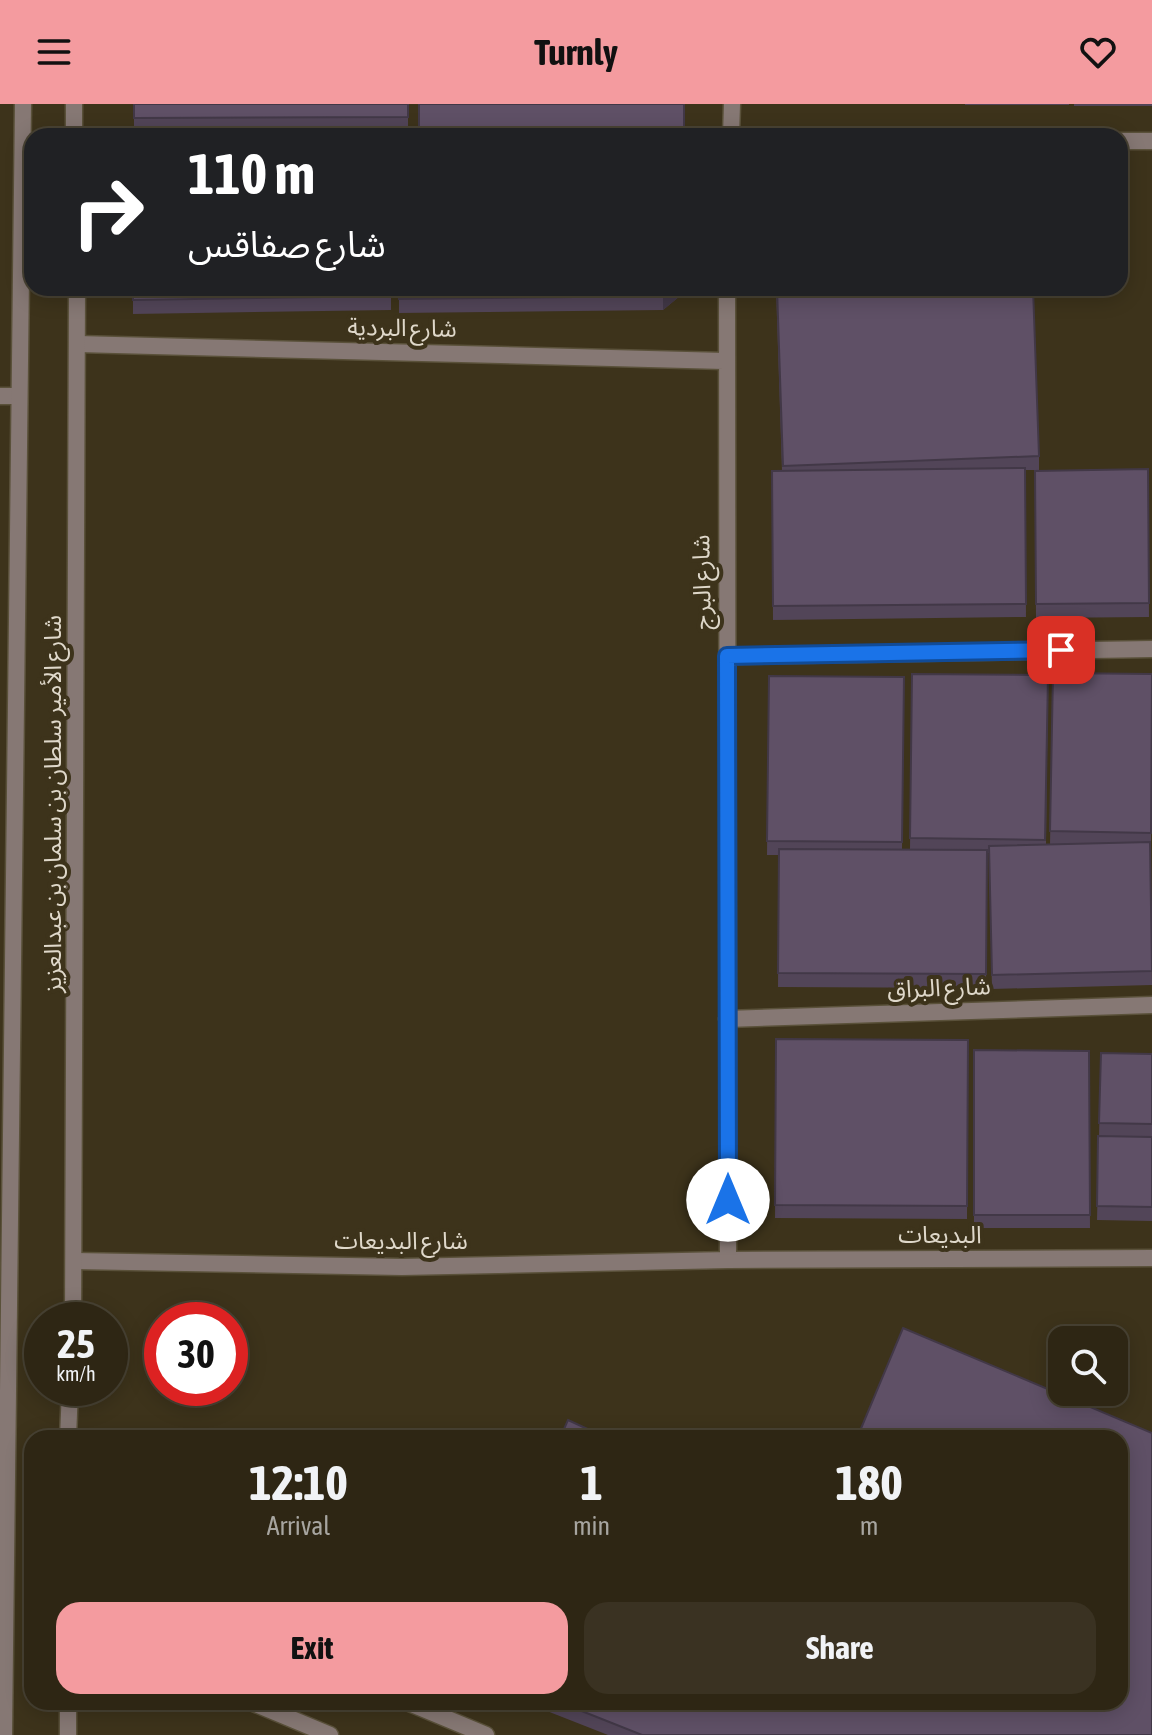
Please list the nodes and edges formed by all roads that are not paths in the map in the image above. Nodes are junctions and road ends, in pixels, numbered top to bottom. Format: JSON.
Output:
{"nodes":[{"id":1,"x":23,"y":104,"type":"edge"},
{"id":2,"x":74,"y":104,"type":"edge"},
{"id":3,"x":732,"y":104,"type":"edge"},
{"id":4,"x":74,"y":128,"type":"edge"},
{"id":5,"x":731,"y":128,"type":"edge"},
{"id":6,"x":1128,"y":141,"type":"edge"},
{"id":7,"x":1152,"y":141,"type":"edge"},
{"id":8,"x":77,"y":296,"type":"edge"},
{"id":9,"x":727,"y":296,"type":"edge"},
{"id":10,"x":78,"y":344,"type":"junction"},
{"id":11,"x":724,"y":361,"type":"junction"},
{"id":12,"x":0,"y":396,"type":"edge"},
{"id":13,"x":18,"y":396,"type":"junction"},
{"id":14,"x":1152,"y":649,"type":"edge"},
{"id":15,"x":727,"y":656,"type":"junction"},
{"id":16,"x":1152,"y":1005,"type":"edge"},
{"id":17,"x":727,"y":1019,"type":"junction"},
{"id":18,"x":7,"y":1073,"type":"edge"},
{"id":19,"x":1152,"y":1258,"type":"edge"},
{"id":20,"x":728,"y":1260,"type":"junction"},
{"id":21,"x":75,"y":1261,"type":"junction"},
{"id":22,"x":74,"y":1302,"type":"edge"},
{"id":23,"x":69,"y":1406,"type":"edge"},
{"id":24,"x":68,"y":1430,"type":"edge"},
{"id":25,"x":4,"y":1614,"type":"edge"},
{"id":26,"x":68,"y":1710,"type":"edge"},
{"id":27,"x":270,"y":1710,"type":"edge"},
{"id":28,"x":426,"y":1710,"type":"edge"},
{"id":29,"x":4,"y":1735,"type":"edge"},
{"id":30,"x":68,"y":1735,"type":"edge"},
{"id":31,"x":330,"y":1735,"type":"edge"},
{"id":32,"x":486,"y":1735,"type":"edge"}],
"edges":[{"from":1,"to":13,"type":"street","name":"شارع الأمير سلطان بن سلمان بن عبدالعزيز"},
{"from":2,"to":4,"type":"street"},
{"from":3,"to":5,"type":"street"},
{"from":6,"to":7,"type":"street"},
{"from":8,"to":10,"type":"street","name":"شارع الأمير سلطان بن سلمان بن عبدالعزيز"},
{"from":9,"to":11,"type":"street","name":"شارع البرج"},
{"from":10,"to":11,"type":"street","name":"شارع البردية"},
{"from":10,"to":21,"type":"street","name":"شارع الأمير سلطان بن سلمان بن عبدالعزيز"},
{"from":11,"to":15,"type":"street","name":"شارع البرج"},
{"from":12,"to":13,"type":"street"},
{"from":13,"to":18,"type":"street","name":"شارع الأمير سلطان بن سلمان بن عبدالعزيز"},
{"from":14,"to":15,"type":"street"},
{"from":15,"to":17,"type":"street","name":"شارع البرج"},
{"from":16,"to":17,"type":"street","name":"شارع البراق"},
{"from":17,"to":20,"type":"street","name":"شارع البرج"},
{"from":18,"to":25,"type":"street","name":"شارع الأمير سلطان بن سلمان بن عبدالعزيز"},
{"from":19,"to":20,"type":"street","name":"البديعات"},
{"from":20,"to":21,"type":"street","name":"شارع البديعات"},
{"from":21,"to":22,"type":"street","name":"شارع الأمير سلطان بن سلمان بن عبدالعزيز"},
{"from":23,"to":24,"type":"street"},
{"from":25,"to":29,"type":"street","name":"شارع الأمير سلطان بن سلمان بن عبدالعزيز"},
{"from":26,"to":30,"type":"street"},
{"from":27,"to":31,"type":"street"},
{"from":28,"to":32,"type":"street"}]}
